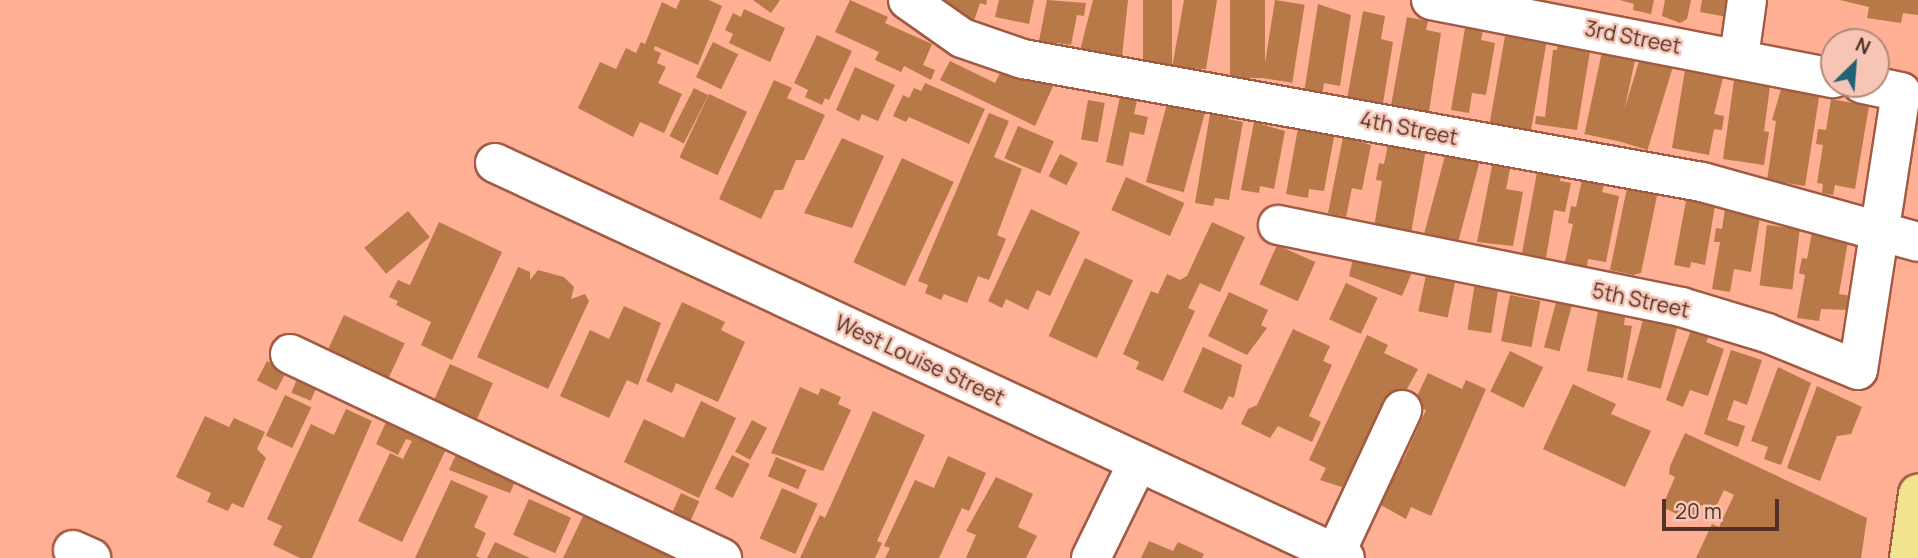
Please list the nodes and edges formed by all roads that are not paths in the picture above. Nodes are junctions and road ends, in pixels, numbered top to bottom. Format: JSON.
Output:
{"nodes":[{"id":1,"x":908,"y":0,"type":"edge"},
{"id":2,"x":1431,"y":0,"type":"edge"},
{"id":3,"x":1747,"y":0,"type":"edge"},
{"id":4,"x":1739,"y":57,"type":"junction"},
{"id":5,"x":1820,"y":75,"type":"edge"},
{"id":6,"x":1890,"y":90,"type":"edge"},
{"id":7,"x":495,"y":163,"type":"dead end"},
{"id":8,"x":1278,"y":225,"type":"dead end"},
{"id":9,"x":1881,"y":230,"type":"junction"},
{"id":10,"x":1918,"y":242,"type":"edge"},
{"id":11,"x":290,"y":354,"type":"dead end"},
{"id":12,"x":1402,"y":410,"type":"dead end"},
{"id":13,"x":1138,"y":461,"type":"junction"},
{"id":14,"x":1918,"y":494,"type":"edge"},
{"id":15,"x":1340,"y":556,"type":"edge"},
{"id":16,"x":722,"y":558,"type":"edge"},
{"id":17,"x":1090,"y":558,"type":"edge"},
{"id":18,"x":1909,"y":558,"type":"edge"}],
"edges":[{"from":1,"to":9,"type":"street","name":"4th Street"},
{"from":2,"to":4,"type":"street","name":"3rd Street"},
{"from":3,"to":4,"type":"street"},
{"from":4,"to":5,"type":"street","name":"3rd Street"},
{"from":6,"to":9,"type":"street"},
{"from":7,"to":13,"type":"street","name":"West Louise Street"},
{"from":8,"to":9,"type":"street","name":"5th Street"},
{"from":9,"to":10,"type":"street","name":"4th Street"},
{"from":11,"to":16,"type":"street"},
{"from":12,"to":15,"type":"street"},
{"from":13,"to":15,"type":"street","name":"West Louise Street"},
{"from":13,"to":17,"type":"street"},
{"from":14,"to":18,"type":"main road"}]}
